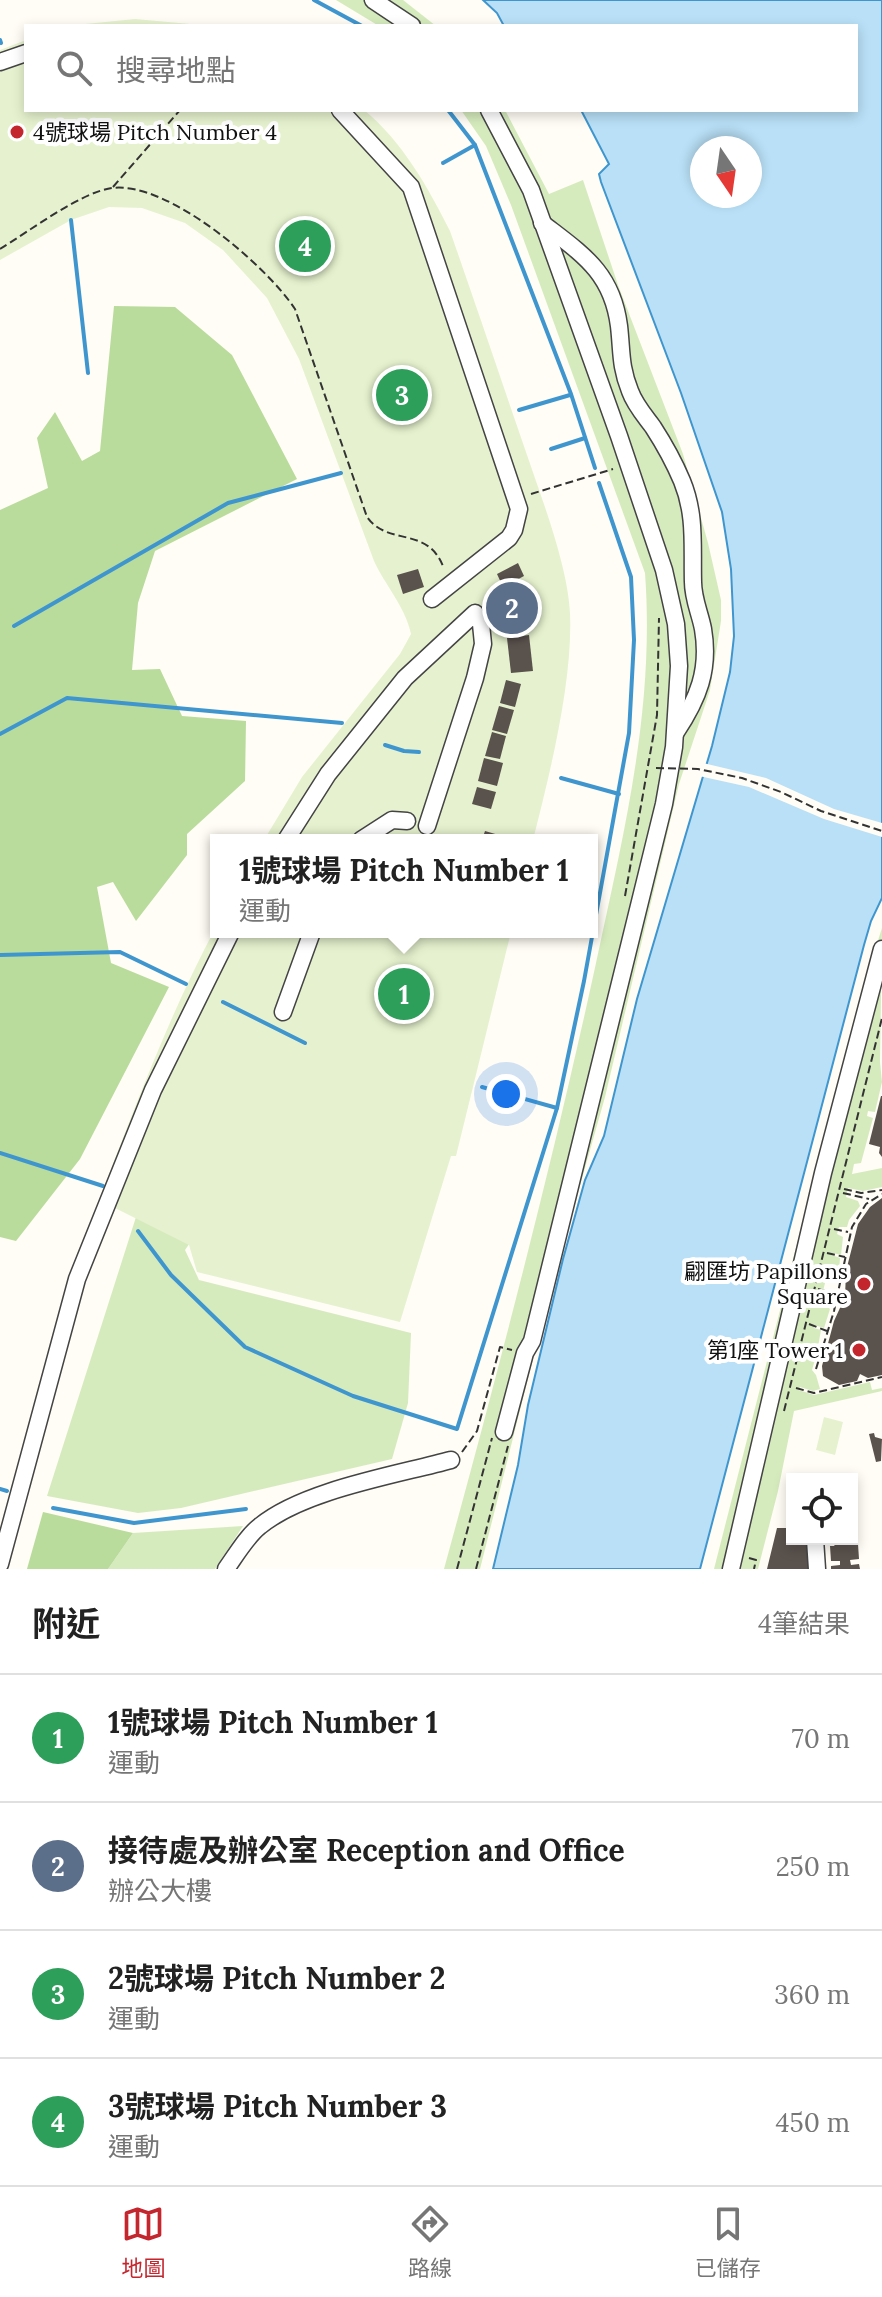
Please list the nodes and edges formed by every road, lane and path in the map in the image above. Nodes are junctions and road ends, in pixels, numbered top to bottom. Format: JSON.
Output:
{"nodes":[{"id":1,"x":373,"y":0,"type":"edge"},
{"id":2,"x":409,"y":24,"type":"edge"},
{"id":3,"x":24,"y":54,"type":"edge"},
{"id":4,"x":0,"y":62,"type":"edge"},
{"id":5,"x":178,"y":112,"type":"edge"},
{"id":6,"x":342,"y":112,"type":"edge"},
{"id":7,"x":490,"y":112,"type":"edge"},
{"id":8,"x":112,"y":188,"type":"junction"},
{"id":9,"x":542,"y":223,"type":"junction"},
{"id":10,"x":0,"y":249,"type":"edge"},
{"id":11,"x":607,"y":471,"type":"dead end"},
{"id":12,"x":539,"y":491,"type":"dead end"},
{"id":13,"x":449,"y":585,"type":"junction"},
{"id":14,"x":432,"y":599,"type":"dead end"},
{"id":15,"x":658,"y":610,"type":"dead end"},
{"id":16,"x":675,"y":733,"type":"junction"},
{"id":17,"x":656,"y":768,"type":"dead end"},
{"id":18,"x":407,"y":821,"type":"dead end"},
{"id":19,"x":427,"y":826,"type":"dead end"},
{"id":20,"x":882,"y":831,"type":"edge"},
{"id":21,"x":290,"y":834,"type":"edge"},
{"id":22,"x":370,"y":834,"type":"edge"},
{"id":23,"x":624,"y":901,"type":"dead end"},
{"id":24,"x":228,"y":938,"type":"edge"},
{"id":25,"x":310,"y":938,"type":"edge"},
{"id":26,"x":882,"y":949,"type":"edge"},
{"id":27,"x":283,"y":1012,"type":"dead end"},
{"id":28,"x":882,"y":1018,"type":"edge"},
{"id":29,"x":882,"y":1192,"type":"edge"},
{"id":30,"x":872,"y":1199,"type":"junction"},
{"id":31,"x":834,"y":1229,"type":"dead end"},
{"id":32,"x":851,"y":1233,"type":"junction"},
{"id":33,"x":827,"y":1253,"type":"dead end"},
{"id":34,"x":845,"y":1257,"type":"junction"},
{"id":35,"x":818,"y":1289,"type":"dead end"},
{"id":36,"x":837,"y":1294,"type":"junction"},
{"id":37,"x":809,"y":1324,"type":"dead end"},
{"id":38,"x":827,"y":1331,"type":"junction"},
{"id":39,"x":804,"y":1344,"type":"dead end"},
{"id":40,"x":525,"y":1353,"type":"junction"},
{"id":41,"x":820,"y":1354,"type":"junction"},
{"id":42,"x":816,"y":1369,"type":"dead end"},
{"id":43,"x":882,"y":1377,"type":"edge"},
{"id":44,"x":796,"y":1388,"type":"dead end"},
{"id":45,"x":784,"y":1411,"type":"dead end"},
{"id":46,"x":502,"y":1436,"type":"junction"},
{"id":47,"x":451,"y":1460,"type":"joint"},
{"id":48,"x":815,"y":1545,"type":"edge"},
{"id":49,"x":756,"y":1560,"type":"dead end"},
{"id":50,"x":0,"y":1564,"type":"edge"},
{"id":51,"x":226,"y":1569,"type":"edge"},
{"id":52,"x":457,"y":1569,"type":"edge"},
{"id":53,"x":476,"y":1569,"type":"edge"},
{"id":54,"x":731,"y":1569,"type":"edge"},
{"id":55,"x":754,"y":1569,"type":"edge"},
{"id":56,"x":817,"y":1569,"type":"edge"}],
"edges":[{"from":1,"to":2,"type":"street"},
{"from":3,"to":4,"type":"street"},
{"from":5,"to":8,"type":"path"},
{"from":6,"to":13,"type":"street"},
{"from":7,"to":9,"type":"street"},
{"from":8,"to":10,"type":"path"},
{"from":8,"to":13,"type":"path"},
{"from":9,"to":16,"type":"street"},
{"from":9,"to":16,"type":"street"},
{"from":11,"to":12,"type":"path"},
{"from":13,"to":14,"type":"street"},
{"from":15,"to":23,"type":"path"},
{"from":16,"to":40,"type":"street"},
{"from":17,"to":20,"type":"path","bridge":true},
{"from":18,"to":22,"type":"street"},
{"from":19,"to":21,"type":"street"},
{"from":24,"to":50,"type":"street"},
{"from":25,"to":27,"type":"street"},
{"from":26,"to":54,"type":"street"},
{"from":28,"to":45,"type":"path"},
{"from":29,"to":30,"type":"path"},
{"from":29,"to":30,"type":"path"},
{"from":30,"to":32,"type":"path"},
{"from":31,"to":32,"type":"path"},
{"from":32,"to":34,"type":"path"},
{"from":33,"to":34,"type":"path"},
{"from":34,"to":36,"type":"path"},
{"from":35,"to":36,"type":"path"},
{"from":36,"to":38,"type":"path"},
{"from":37,"to":38,"type":"path"},
{"from":38,"to":41,"type":"path"},
{"from":39,"to":41,"type":"path"},
{"from":40,"to":46,"type":"street"},
{"from":40,"to":47,"type":"path"},
{"from":41,"to":42,"type":"path"},
{"from":43,"to":44,"type":"path"},
{"from":46,"to":52,"type":"path"},
{"from":46,"to":53,"type":"path"},
{"from":47,"to":51,"type":"street"},
{"from":48,"to":56,"type":"street"},
{"from":49,"to":55,"type":"path"}]}
